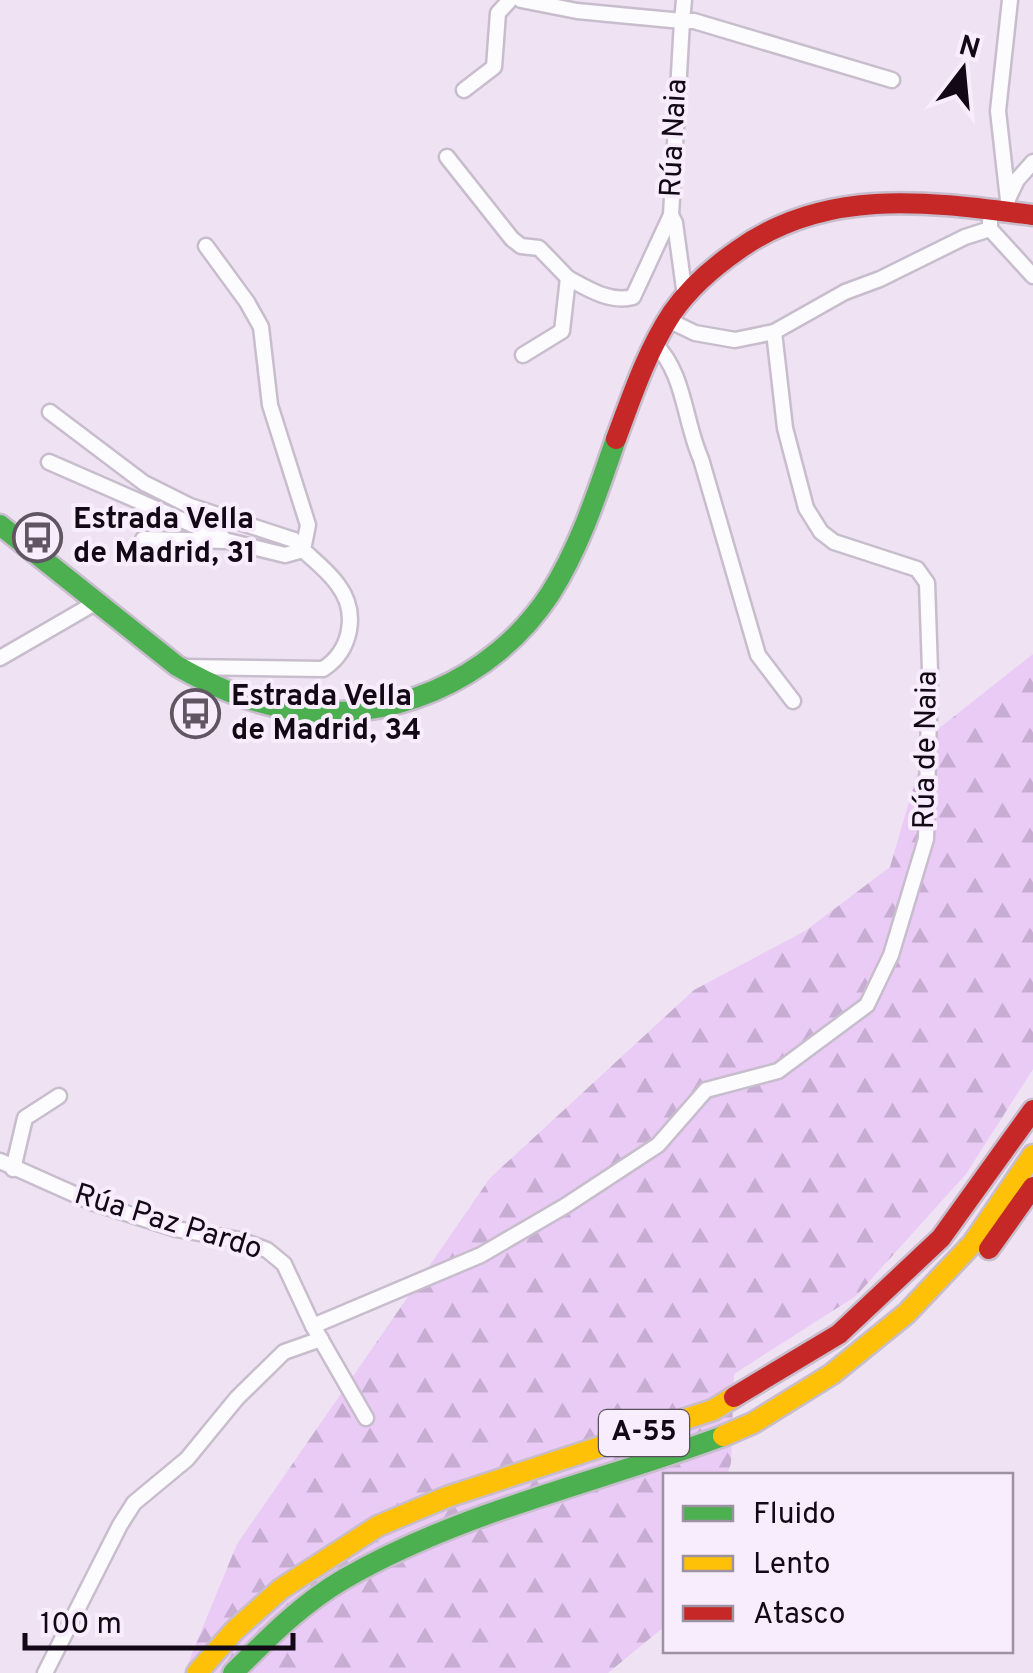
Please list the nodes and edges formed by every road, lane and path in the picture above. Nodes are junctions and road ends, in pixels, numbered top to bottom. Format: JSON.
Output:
{"nodes":[{"id":1,"x":510,"y":0,"type":"edge"},
{"id":2,"x":521,"y":0,"type":"edge"},
{"id":3,"x":684,"y":0,"type":"edge"},
{"id":4,"x":1010,"y":0,"type":"edge"},
{"id":5,"x":682,"y":22,"type":"junction"},
{"id":6,"x":892,"y":80,"type":"dead end"},
{"id":7,"x":464,"y":90,"type":"dead end"},
{"id":8,"x":447,"y":157,"type":"dead end"},
{"id":9,"x":1033,"y":162,"type":"edge"},
{"id":10,"x":999,"y":213,"type":"junction"},
{"id":11,"x":670,"y":215,"type":"junction"},
{"id":12,"x":1033,"y":215,"type":"edge"},
{"id":13,"x":206,"y":246,"type":"dead end"},
{"id":14,"x":1033,"y":276,"type":"edge"},
{"id":15,"x":568,"y":278,"type":"junction"},
{"id":16,"x":684,"y":296,"type":"junction"},
{"id":17,"x":668,"y":320,"type":"junction"},
{"id":18,"x":774,"y":332,"type":"junction"},
{"id":19,"x":654,"y":344,"type":"junction"},
{"id":20,"x":523,"y":354,"type":"dead end"},
{"id":21,"x":50,"y":412,"type":"dead end"},
{"id":22,"x":48,"y":462,"type":"dead end"},
{"id":23,"x":0,"y":525,"type":"edge"},
{"id":24,"x":143,"y":539,"type":"dead end"},
{"id":25,"x":228,"y":541,"type":"junction"},
{"id":26,"x":303,"y":550,"type":"junction"},
{"id":27,"x":95,"y":603,"type":"junction"},
{"id":28,"x":0,"y":658,"type":"edge"},
{"id":29,"x":177,"y":666,"type":"junction"},
{"id":30,"x":792,"y":701,"type":"dead end"},
{"id":31,"x":59,"y":1096,"type":"dead end"},
{"id":32,"x":1033,"y":1110,"type":"edge"},
{"id":33,"x":1033,"y":1155,"type":"edge"},
{"id":34,"x":6,"y":1165,"type":"edge"},
{"id":35,"x":1033,"y":1187,"type":"edge"},
{"id":36,"x":317,"y":1333,"type":"junction"},
{"id":37,"x":819,"y":1384,"type":"junction"},
{"id":38,"x":366,"y":1418,"type":"dead end"},
{"id":39,"x":45,"y":1673,"type":"edge"},
{"id":40,"x":197,"y":1673,"type":"edge"},
{"id":41,"x":233,"y":1673,"type":"edge"}],
"edges":[{"from":1,"to":7,"type":"street"},
{"from":2,"to":5,"type":"street"},
{"from":3,"to":5,"type":"street","name":"Rúa Naia"},
{"from":4,"to":10,"type":"street"},
{"from":5,"to":6,"type":"street"},
{"from":5,"to":11,"type":"street","name":"Rúa Naia"},
{"from":8,"to":15,"type":"street","name":"Rúa Naia"},
{"from":9,"to":10,"type":"street"},
{"from":10,"to":12,"type":"main road"},
{"from":10,"to":14,"type":"street"},
{"from":10,"to":16,"type":"main road"},
{"from":10,"to":18,"type":"street"},
{"from":11,"to":15,"type":"street","name":"Rúa Naia"},
{"from":11,"to":16,"type":"street"},
{"from":13,"to":26,"type":"street"},
{"from":15,"to":20,"type":"street"},
{"from":16,"to":17,"type":"main road"},
{"from":17,"to":18,"type":"street"},
{"from":17,"to":19,"type":"main road"},
{"from":18,"to":36,"type":"street","name":"Rúa de Naia"},
{"from":19,"to":29,"type":"main road"},
{"from":19,"to":30,"type":"street"},
{"from":21,"to":26,"type":"street"},
{"from":22,"to":25,"type":"street"},
{"from":23,"to":27,"type":"main road"},
{"from":24,"to":25,"type":"street"},
{"from":25,"to":26,"type":"street"},
{"from":26,"to":29,"type":"street"},
{"from":27,"to":28,"type":"street"},
{"from":27,"to":29,"type":"main road"},
{"from":31,"to":34,"type":"street"},
{"from":32,"to":40,"type":"main road","number":"A-55"},
{"from":33,"to":37,"type":"main road","number":"A-55"},
{"from":34,"to":36,"type":"street","name":"Rúa Paz Pardo"},
{"from":35,"to":37,"type":"main road","number":"A-55"},
{"from":36,"to":38,"type":"street","name":"Rúa Paz Pardo"},
{"from":36,"to":39,"type":"street"},
{"from":37,"to":41,"type":"main road","number":"A-55"}]}
